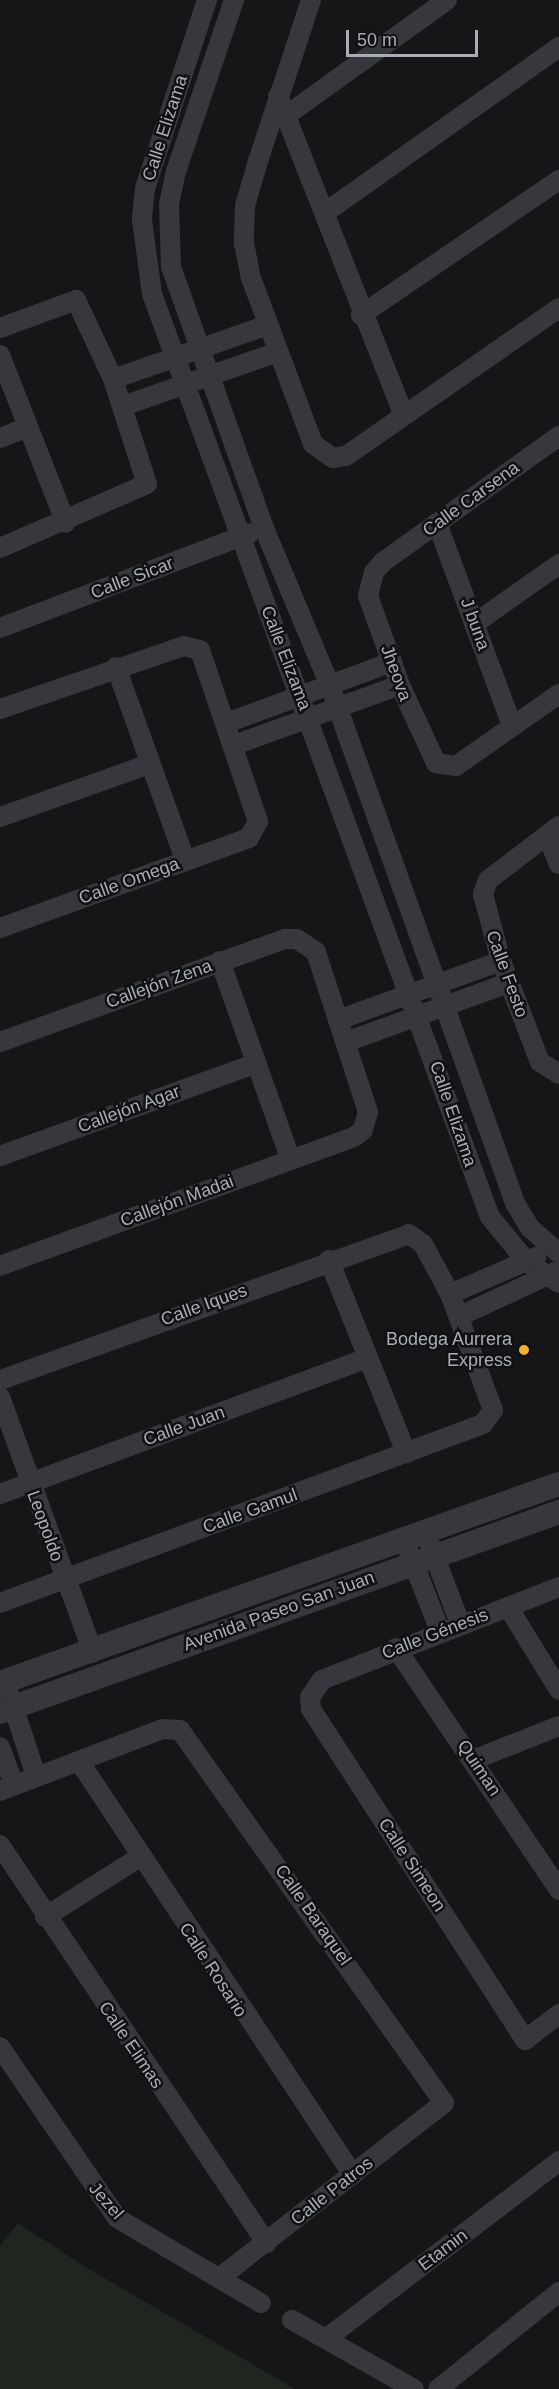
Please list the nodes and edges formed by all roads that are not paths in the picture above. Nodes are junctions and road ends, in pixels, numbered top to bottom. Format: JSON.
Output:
{"nodes":[{"id":1,"x":311,"y":0,"type":"edge"},
{"id":2,"x":447,"y":0,"type":"edge"},
{"id":3,"x":207,"y":1,"type":"edge"},
{"id":4,"x":233,"y":4,"type":"edge"},
{"id":5,"x":559,"y":46,"type":"edge"},
{"id":6,"x":278,"y":96,"type":"junction"},
{"id":7,"x":287,"y":115,"type":"junction"},
{"id":8,"x":559,"y":180,"type":"edge"},
{"id":9,"x":326,"y":212,"type":"junction"},
{"id":10,"x":559,"y":308,"type":"edge"},
{"id":11,"x":361,"y":315,"type":"junction"},
{"id":12,"x":268,"y":325,"type":"junction"},
{"id":13,"x":0,"y":328,"type":"edge"},
{"id":14,"x":198,"y":350,"type":"junction"},
{"id":15,"x":278,"y":352,"type":"junction"},
{"id":16,"x":0,"y":356,"type":"edge"},
{"id":17,"x":174,"y":358,"type":"junction"},
{"id":18,"x":208,"y":376,"type":"junction"},
{"id":19,"x":113,"y":379,"type":"junction"},
{"id":20,"x":184,"y":385,"type":"junction"},
{"id":21,"x":123,"y":406,"type":"junction"},
{"id":22,"x":403,"y":414,"type":"junction"},
{"id":23,"x":28,"y":427,"type":"junction"},
{"id":24,"x":559,"y":436,"type":"edge"},
{"id":25,"x":0,"y":438,"type":"edge"},
{"id":26,"x":66,"y":523,"type":"junction"},
{"id":27,"x":437,"y":523,"type":"junction"},
{"id":28,"x":264,"y":528,"type":"junction"},
{"id":29,"x":240,"y":537,"type":"junction"},
{"id":30,"x":0,"y":548,"type":"edge"},
{"id":31,"x":383,"y":562,"type":"joint"},
{"id":32,"x":559,"y":564,"type":"edge"},
{"id":33,"x":474,"y":624,"type":"junction"},
{"id":34,"x":0,"y":628,"type":"edge"},
{"id":35,"x":392,"y":662,"type":"junction"},
{"id":36,"x":116,"y":667,"type":"junction"},
{"id":37,"x":399,"y":685,"type":"junction"},
{"id":38,"x":330,"y":686,"type":"junction"},
{"id":39,"x":559,"y":694,"type":"edge"},
{"id":40,"x":300,"y":696,"type":"junction"},
{"id":41,"x":338,"y":707,"type":"junction"},
{"id":42,"x":0,"y":709,"type":"edge"},
{"id":43,"x":308,"y":717,"type":"junction"},
{"id":44,"x":229,"y":722,"type":"junction"},
{"id":45,"x":512,"y":726,"type":"junction"},
{"id":46,"x":237,"y":744,"type":"junction"},
{"id":47,"x":150,"y":764,"type":"junction"},
{"id":48,"x":0,"y":818,"type":"edge"},
{"id":49,"x":553,"y":830,"type":"edge"},
{"id":50,"x":185,"y":860,"type":"junction"},
{"id":51,"x":559,"y":864,"type":"edge"},
{"id":52,"x":0,"y":928,"type":"edge"},
{"id":53,"x":501,"y":961,"type":"junction"},
{"id":54,"x":220,"y":962,"type":"junction"},
{"id":55,"x":508,"y":983,"type":"junction"},
{"id":56,"x":438,"y":985,"type":"junction"},
{"id":57,"x":411,"y":994,"type":"junction"},
{"id":58,"x":446,"y":1005,"type":"junction"},
{"id":59,"x":420,"y":1014,"type":"junction"},
{"id":60,"x":338,"y":1020,"type":"junction"},
{"id":61,"x":0,"y":1042,"type":"edge"},
{"id":62,"x":346,"y":1042,"type":"junction"},
{"id":63,"x":257,"y":1063,"type":"junction"},
{"id":64,"x":559,"y":1074,"type":"edge"},
{"id":65,"x":0,"y":1156,"type":"edge"},
{"id":66,"x":291,"y":1160,"type":"junction"},
{"id":67,"x":555,"y":1251,"type":"edge"},
{"id":68,"x":329,"y":1260,"type":"junction"},
{"id":69,"x":526,"y":1263,"type":"junction"},
{"id":70,"x":0,"y":1266,"type":"edge"},
{"id":71,"x":555,"y":1277,"type":"edge"},
{"id":72,"x":450,"y":1294,"type":"junction"},
{"id":73,"x":460,"y":1316,"type":"junction"},
{"id":74,"x":368,"y":1358,"type":"junction"},
{"id":75,"x":0,"y":1380,"type":"edge"},
{"id":76,"x":0,"y":1397,"type":"edge"},
{"id":77,"x":406,"y":1453,"type":"junction"},
{"id":78,"x":29,"y":1483,"type":"junction"},
{"id":79,"x":559,"y":1485,"type":"edge"},
{"id":80,"x":0,"y":1494,"type":"edge"},
{"id":81,"x":559,"y":1512,"type":"edge"},
{"id":82,"x":414,"y":1535,"type":"junction"},
{"id":83,"x":423,"y":1558,"type":"junction"},
{"id":84,"x":65,"y":1580,"type":"junction"},
{"id":85,"x":559,"y":1587,"type":"edge"},
{"id":86,"x":0,"y":1603,"type":"edge"},
{"id":87,"x":508,"y":1607,"type":"junction"},
{"id":88,"x":460,"y":1623,"type":"junction"},
{"id":89,"x":440,"y":1631,"type":"junction"},
{"id":90,"x":396,"y":1648,"type":"junction"},
{"id":91,"x":93,"y":1653,"type":"junction"},
{"id":92,"x":2,"y":1682,"type":"edge"},
{"id":93,"x":313,"y":1687,"type":"joint"},
{"id":94,"x":559,"y":1690,"type":"edge"},
{"id":95,"x":6,"y":1709,"type":"edge"},
{"id":96,"x":559,"y":1726,"type":"edge"},
{"id":97,"x":0,"y":1747,"type":"edge"},
{"id":98,"x":473,"y":1760,"type":"junction"},
{"id":99,"x":79,"y":1761,"type":"junction"},
{"id":100,"x":36,"y":1776,"type":"junction"},
{"id":101,"x":7,"y":1788,"type":"edge"},
{"id":102,"x":0,"y":1845,"type":"edge"},
{"id":103,"x":140,"y":1857,"type":"junction"},
{"id":104,"x":559,"y":1890,"type":"edge"},
{"id":105,"x":45,"y":1917,"type":"junction"},
{"id":106,"x":559,"y":2014,"type":"edge"},
{"id":107,"x":0,"y":2047,"type":"edge"},
{"id":108,"x":444,"y":2103,"type":"joint"},
{"id":109,"x":559,"y":2161,"type":"edge"},
{"id":110,"x":352,"y":2175,"type":"junction"},
{"id":111,"x":266,"y":2243,"type":"junction"},
{"id":112,"x":219,"y":2278,"type":"junction"},
{"id":113,"x":559,"y":2292,"type":"edge"},
{"id":114,"x":261,"y":2303,"type":"dead end"},
{"id":115,"x":292,"y":2320,"type":"dead end"},
{"id":116,"x":327,"y":2338,"type":"junction"},
{"id":117,"x":414,"y":2389,"type":"edge"},
{"id":118,"x":438,"y":2389,"type":"edge"}],
"edges":[{"from":1,"to":6,"type":"street"},
{"from":2,"to":7,"type":"street"},
{"from":3,"to":4,"type":"street"},
{"from":3,"to":17,"type":"street","name":"Calle Elizama"},
{"from":4,"to":14,"type":"street","name":"Calle Elizama"},
{"from":5,"to":9,"type":"street"},
{"from":6,"to":7,"type":"street"},
{"from":6,"to":12,"type":"street"},
{"from":7,"to":9,"type":"street"},
{"from":8,"to":11,"type":"street"},
{"from":9,"to":11,"type":"street"},
{"from":10,"to":22,"type":"street"},
{"from":11,"to":22,"type":"street"},
{"from":12,"to":14,"type":"street"},
{"from":12,"to":15,"type":"street"},
{"from":13,"to":19,"type":"street"},
{"from":14,"to":17,"type":"street"},
{"from":14,"to":18,"type":"street","name":"Calle Elizama"},
{"from":15,"to":18,"type":"street"},
{"from":15,"to":22,"type":"street"},
{"from":16,"to":23,"type":"street"},
{"from":17,"to":19,"type":"street"},
{"from":17,"to":20,"type":"street","name":"Calle Elizama"},
{"from":18,"to":20,"type":"street"},
{"from":18,"to":28,"type":"street","name":"Calle Elizama"},
{"from":19,"to":21,"type":"street"},
{"from":20,"to":21,"type":"street"},
{"from":20,"to":29,"type":"street","name":"Calle Elizama"},
{"from":21,"to":26,"type":"street"},
{"from":23,"to":25,"type":"street"},
{"from":23,"to":26,"type":"street"},
{"from":24,"to":27,"type":"street","name":"Calle Carsena"},
{"from":26,"to":30,"type":"street"},
{"from":27,"to":31,"type":"street","name":"Calle Carsena"},
{"from":27,"to":33,"type":"street","name":"J buna"},
{"from":28,"to":29,"type":"street","name":"Calle Sicar"},
{"from":28,"to":38,"type":"street","name":"Calle Elizama"},
{"from":29,"to":34,"type":"street","name":"Calle Sicar"},
{"from":29,"to":40,"type":"street","name":"Calle Elizama"},
{"from":31,"to":35,"type":"street","name":"Jheova"},
{"from":32,"to":33,"type":"street"},
{"from":33,"to":45,"type":"street","name":"J buna"},
{"from":35,"to":37,"type":"street","name":"Jheova"},
{"from":35,"to":38,"type":"street"},
{"from":36,"to":42,"type":"street"},
{"from":36,"to":44,"type":"street"},
{"from":36,"to":47,"type":"street"},
{"from":37,"to":41,"type":"street"},
{"from":37,"to":45,"type":"street","name":"Jheova"},
{"from":38,"to":40,"type":"street"},
{"from":38,"to":41,"type":"street","name":"Calle Elizama"},
{"from":39,"to":45,"type":"street"},
{"from":40,"to":43,"type":"street","name":"Calle Elizama"},
{"from":40,"to":44,"type":"street"},
{"from":41,"to":43,"type":"street"},
{"from":41,"to":56,"type":"street","name":"Calle Elizama"},
{"from":43,"to":46,"type":"street"},
{"from":43,"to":57,"type":"street","name":"Calle Elizama"},
{"from":44,"to":46,"type":"street"},
{"from":46,"to":50,"type":"street","name":"Calle Omega"},
{"from":47,"to":48,"type":"street"},
{"from":47,"to":50,"type":"street"},
{"from":49,"to":51,"type":"street"},
{"from":49,"to":53,"type":"street","name":"Calle Festo"},
{"from":50,"to":52,"type":"street","name":"Calle Omega"},
{"from":53,"to":55,"type":"street","name":"Calle Festo"},
{"from":53,"to":56,"type":"street"},
{"from":54,"to":60,"type":"street","name":"Callejón Zena"},
{"from":54,"to":61,"type":"street","name":"Callejón Zena"},
{"from":54,"to":63,"type":"street"},
{"from":55,"to":58,"type":"street"},
{"from":55,"to":64,"type":"street","name":"Calle Festo"},
{"from":56,"to":57,"type":"street"},
{"from":56,"to":58,"type":"street","name":"Calle Elizama"},
{"from":57,"to":59,"type":"street","name":"Calle Elizama"},
{"from":57,"to":60,"type":"street"},
{"from":58,"to":59,"type":"street"},
{"from":58,"to":67,"type":"street","name":"Calle Elizama"},
{"from":59,"to":62,"type":"street"},
{"from":59,"to":69,"type":"street","name":"Calle Elizama"},
{"from":60,"to":62,"type":"street"},
{"from":62,"to":66,"type":"street","name":"Callejón Madai"},
{"from":63,"to":65,"type":"street","name":"Callejón Agar"},
{"from":63,"to":66,"type":"street"},
{"from":66,"to":70,"type":"street","name":"Callejón Madai"},
{"from":67,"to":69,"type":"street"},
{"from":68,"to":72,"type":"street","name":"Calle Iques"},
{"from":68,"to":74,"type":"street"},
{"from":68,"to":75,"type":"street","name":"Calle Iques"},
{"from":69,"to":71,"type":"street","name":"Calle Elizama"},
{"from":69,"to":72,"type":"street"},
{"from":71,"to":73,"type":"street"},
{"from":72,"to":73,"type":"street"},
{"from":73,"to":77,"type":"street","name":"Calle Gamul"},
{"from":74,"to":77,"type":"street"},
{"from":74,"to":78,"type":"street","name":"Calle Juan"},
{"from":76,"to":78,"type":"street","name":"Leopoldo"},
{"from":77,"to":84,"type":"street","name":"Calle Gamul"},
{"from":78,"to":80,"type":"street","name":"Calle Juan"},
{"from":78,"to":84,"type":"street","name":"Leopoldo"},
{"from":79,"to":82,"type":"street","name":"Avenida Paseo San Juan"},
{"from":81,"to":83,"type":"street","name":"Avenida Paseo San Juan"},
{"from":82,"to":83,"type":"street"},
{"from":82,"to":91,"type":"street","name":"Avenida Paseo San Juan"},
{"from":83,"to":88,"type":"street"},
{"from":83,"to":89,"type":"street"},
{"from":83,"to":95,"type":"street","name":"Avenida Paseo San Juan"},
{"from":84,"to":86,"type":"street","name":"Calle Gamul"},
{"from":84,"to":91,"type":"street","name":"Leopoldo"},
{"from":85,"to":87,"type":"street","name":"Calle Génesis"},
{"from":87,"to":88,"type":"street","name":"Calle Génesis"},
{"from":87,"to":94,"type":"street"},
{"from":88,"to":89,"type":"street","name":"Calle Génesis"},
{"from":89,"to":90,"type":"street","name":"Calle Génesis"},
{"from":90,"to":93,"type":"street","name":"Calle Génesis"},
{"from":90,"to":98,"type":"street","name":"Quiman"},
{"from":91,"to":92,"type":"street","name":"Avenida Paseo San Juan"},
{"from":92,"to":95,"type":"street"},
{"from":93,"to":106,"type":"street","name":"Calle Simeon"},
{"from":95,"to":100,"type":"street"},
{"from":96,"to":98,"type":"street"},
{"from":97,"to":101,"type":"street"},
{"from":98,"to":104,"type":"street","name":"Quiman"},
{"from":99,"to":100,"type":"street"},
{"from":99,"to":103,"type":"street","name":"Calle Rosario"},
{"from":99,"to":108,"type":"street","name":"Calle Baraquel"},
{"from":100,"to":101,"type":"street"},
{"from":102,"to":105,"type":"street","name":"Calle Elimas"},
{"from":103,"to":105,"type":"street"},
{"from":103,"to":110,"type":"street","name":"Calle Rosario"},
{"from":105,"to":111,"type":"street","name":"Calle Elimas"},
{"from":107,"to":112,"type":"street","name":"Jezel"},
{"from":108,"to":110,"type":"street","name":"Calle Patros"},
{"from":109,"to":116,"type":"street","name":"Etamin"},
{"from":110,"to":111,"type":"street","name":"Calle Patros"},
{"from":111,"to":112,"type":"street","name":"Calle Patros"},
{"from":112,"to":114,"type":"street","name":"Jezel"},
{"from":113,"to":118,"type":"street"},
{"from":115,"to":116,"type":"street"},
{"from":116,"to":117,"type":"street"}]}
